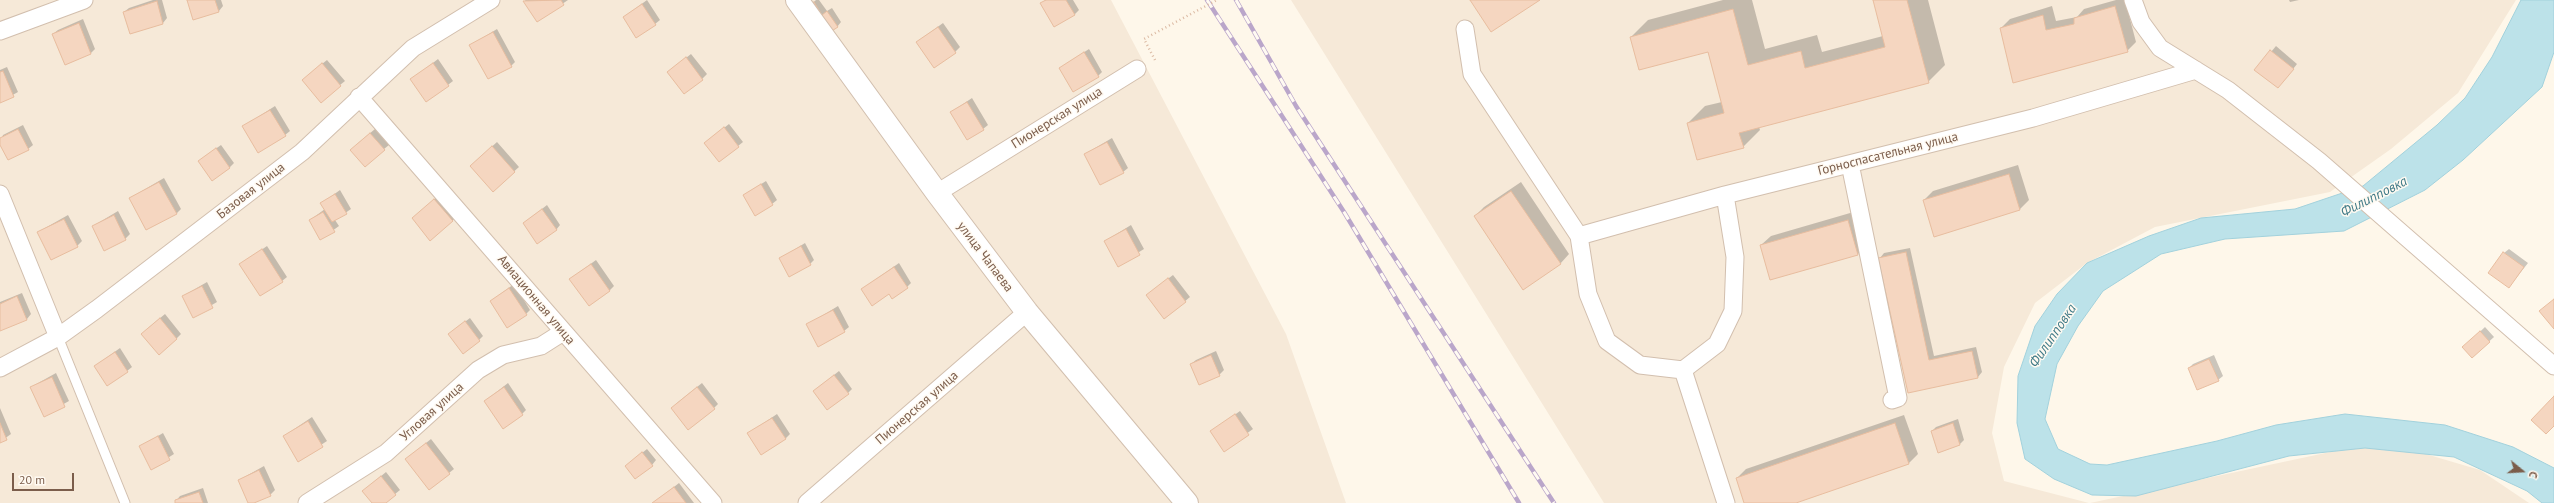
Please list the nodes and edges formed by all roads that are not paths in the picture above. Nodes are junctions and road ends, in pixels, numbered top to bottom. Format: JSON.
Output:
{"nodes":[{"id":1,"x":84,"y":0,"type":"edge"},
{"id":2,"x":491,"y":0,"type":"edge"},
{"id":3,"x":797,"y":0,"type":"edge"},
{"id":4,"x":2133,"y":0,"type":"edge"},
{"id":5,"x":1465,"y":29,"type":"dead end"},
{"id":6,"x":0,"y":31,"type":"edge"},
{"id":7,"x":1137,"y":69,"type":"dead end"},
{"id":8,"x":2196,"y":70,"type":"junction"},
{"id":9,"x":359,"y":97,"type":"junction"},
{"id":10,"x":1850,"y":164,"type":"junction"},
{"id":11,"x":937,"y":193,"type":"junction"},
{"id":12,"x":0,"y":194,"type":"edge"},
{"id":13,"x":1725,"y":195,"type":"junction"},
{"id":14,"x":1579,"y":236,"type":"junction"},
{"id":15,"x":1027,"y":312,"type":"junction"},
{"id":16,"x":562,"y":332,"type":"junction"},
{"id":17,"x":58,"y":336,"type":"junction"},
{"id":18,"x":2554,"y":366,"type":"edge"},
{"id":19,"x":0,"y":368,"type":"edge"},
{"id":20,"x":1683,"y":370,"type":"junction"},
{"id":21,"x":1892,"y":400,"type":"dead end"},
{"id":22,"x":125,"y":503,"type":"edge"},
{"id":23,"x":307,"y":503,"type":"edge"},
{"id":24,"x":713,"y":503,"type":"edge"},
{"id":25,"x":807,"y":503,"type":"edge"},
{"id":26,"x":1187,"y":503,"type":"edge"},
{"id":27,"x":1726,"y":503,"type":"edge"}],
"edges":[{"from":1,"to":6,"type":"street"},
{"from":2,"to":9,"type":"street","name":"Базовая улица"},
{"from":3,"to":11,"type":"street","name":"улица Чапаева"},
{"from":4,"to":8,"type":"street"},
{"from":5,"to":14,"type":"street"},
{"from":7,"to":11,"type":"street","name":"Пионерская улица"},
{"from":8,"to":10,"type":"street","name":"Горноспасательная улица"},
{"from":8,"to":18,"type":"street"},
{"from":9,"to":16,"type":"street","name":"Авиационная улица"},
{"from":9,"to":17,"type":"street","name":"Базовая улица"},
{"from":10,"to":13,"type":"street","name":"Горноспасательная улица"},
{"from":10,"to":21,"type":"street"},
{"from":11,"to":15,"type":"street","name":"улица Чапаева"},
{"from":12,"to":17,"type":"street"},
{"from":13,"to":14,"type":"street","name":"Горноспасательная улица"},
{"from":13,"to":20,"type":"street"},
{"from":14,"to":20,"type":"street"},
{"from":15,"to":25,"type":"street","name":"Пионерская улица"},
{"from":15,"to":26,"type":"street","name":"улица Чапаева"},
{"from":16,"to":23,"type":"street","name":"Угловая улица"},
{"from":16,"to":24,"type":"street","name":"Авиационная улица"},
{"from":17,"to":19,"type":"street","name":"Базовая улица"},
{"from":17,"to":22,"type":"lane"},
{"from":20,"to":27,"type":"street"}]}
